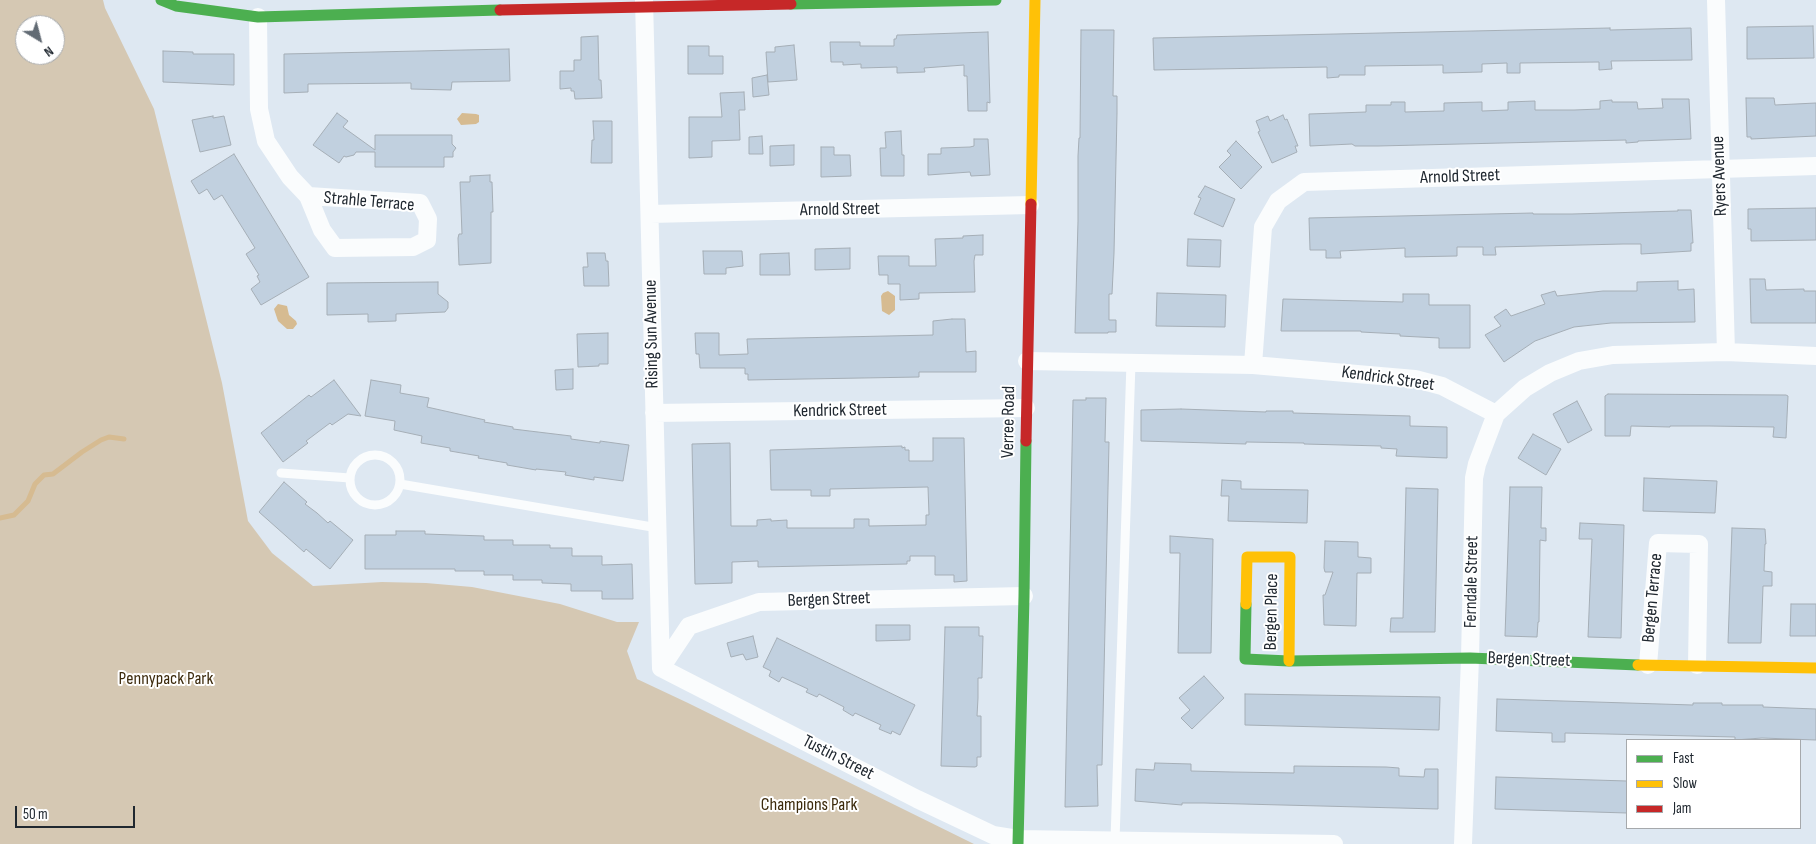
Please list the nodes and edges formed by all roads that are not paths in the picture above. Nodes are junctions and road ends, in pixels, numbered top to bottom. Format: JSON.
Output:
{"nodes":[{"id":1,"x":161,"y":0,"type":"edge"},
{"id":2,"x":996,"y":0,"type":"edge"},
{"id":3,"x":1036,"y":0,"type":"edge"},
{"id":4,"x":1716,"y":0,"type":"edge"},
{"id":5,"x":644,"y":3,"type":"edge"},
{"id":6,"x":416,"y":6,"type":"edge"},
{"id":7,"x":258,"y":17,"type":"junction"},
{"id":8,"x":1816,"y":166,"type":"edge"},
{"id":9,"x":1720,"y":170,"type":"junction"},
{"id":10,"x":308,"y":196,"type":"junction"},
{"id":11,"x":1030,"y":205,"type":"junction"},
{"id":12,"x":650,"y":214,"type":"junction"},
{"id":13,"x":1726,"y":352,"type":"junction"},
{"id":14,"x":1816,"y":356,"type":"edge"},
{"id":15,"x":1027,"y":361,"type":"junction"},
{"id":16,"x":1130,"y":363,"type":"junction"},
{"id":17,"x":1253,"y":365,"type":"junction"},
{"id":18,"x":1026,"y":408,"type":"junction"},
{"id":19,"x":654,"y":413,"type":"junction"},
{"id":20,"x":1496,"y":414,"type":"junction"},
{"id":21,"x":281,"y":473,"type":"dead end"},
{"id":22,"x":350,"y":478,"type":"junction"},
{"id":23,"x":400,"y":484,"type":"junction"},
{"id":24,"x":658,"y":528,"type":"junction"},
{"id":25,"x":1024,"y":596,"type":"junction"},
{"id":26,"x":1245,"y":657,"type":"joint"},
{"id":27,"x":1470,"y":658,"type":"junction"},
{"id":28,"x":1289,"y":661,"type":"junction"},
{"id":29,"x":1648,"y":665,"type":"junction"},
{"id":30,"x":1697,"y":665,"type":"junction"},
{"id":31,"x":661,"y":668,"type":"junction"},
{"id":32,"x":1816,"y":668,"type":"edge"},
{"id":33,"x":1115,"y":840,"type":"junction"},
{"id":34,"x":1018,"y":841,"type":"edge"},
{"id":35,"x":1334,"y":844,"type":"edge"},
{"id":36,"x":1463,"y":844,"type":"edge"}],
"edges":[{"from":1,"to":7,"type":"street"},
{"from":2,"to":5,"type":"street"},
{"from":3,"to":11,"type":"street","name":"Verree Road"},
{"from":4,"to":9,"type":"street","name":"Ryers Avenue"},
{"from":5,"to":6,"type":"street"},
{"from":5,"to":12,"type":"street","name":"Rising Sun Avenue"},
{"from":6,"to":7,"type":"street"},
{"from":7,"to":10,"type":"street","name":"Strahle Terrace"},
{"from":8,"to":9,"type":"street","name":"Arnold Street"},
{"from":9,"to":13,"type":"street","name":"Ryers Avenue"},
{"from":9,"to":17,"type":"street","name":"Arnold Street"},
{"from":10,"to":10,"type":"street","name":"Strahle Terrace"},
{"from":11,"to":12,"type":"street","name":"Arnold Street"},
{"from":11,"to":15,"type":"street","name":"Verree Road"},
{"from":12,"to":19,"type":"street","name":"Rising Sun Avenue"},
{"from":13,"to":14,"type":"street"},
{"from":13,"to":20,"type":"street"},
{"from":15,"to":16,"type":"street","name":"Kendrick Street"},
{"from":15,"to":18,"type":"street","name":"Verree Road"},
{"from":16,"to":17,"type":"street","name":"Kendrick Street"},
{"from":16,"to":33,"type":"lane"},
{"from":17,"to":20,"type":"street","name":"Kendrick Street"},
{"from":18,"to":19,"type":"street","name":"Kendrick Street"},
{"from":18,"to":25,"type":"street","name":"Verree Road"},
{"from":19,"to":24,"type":"street","name":"Rising Sun Avenue"},
{"from":20,"to":27,"type":"street","name":"Ferndale Street"},
{"from":21,"to":22,"type":"lane"},
{"from":22,"to":23,"type":"lane"},
{"from":22,"to":23,"type":"lane"},
{"from":23,"to":24,"type":"lane"},
{"from":24,"to":31,"type":"street","name":"Rising Sun Avenue"},
{"from":25,"to":31,"type":"street","name":"Bergen Street"},
{"from":25,"to":34,"type":"street","name":"Verree Road"},
{"from":26,"to":28,"type":"street","name":"Bergen Street"},
{"from":26,"to":28,"type":"street","name":"Bergen Place"},
{"from":27,"to":28,"type":"street","name":"Bergen Street"},
{"from":27,"to":29,"type":"street","name":"Bergen Street"},
{"from":27,"to":36,"type":"street","name":"Ferndale Street"},
{"from":29,"to":30,"type":"street","name":"Bergen Street"},
{"from":29,"to":30,"type":"street","name":"Bergen Terrace"},
{"from":30,"to":32,"type":"street","name":"Bergen Street"},
{"from":31,"to":34,"type":"street","name":"Tustin Street"},
{"from":33,"to":34,"type":"street","name":"Tustin Street"},
{"from":33,"to":35,"type":"street","name":"Tustin Street"}]}
